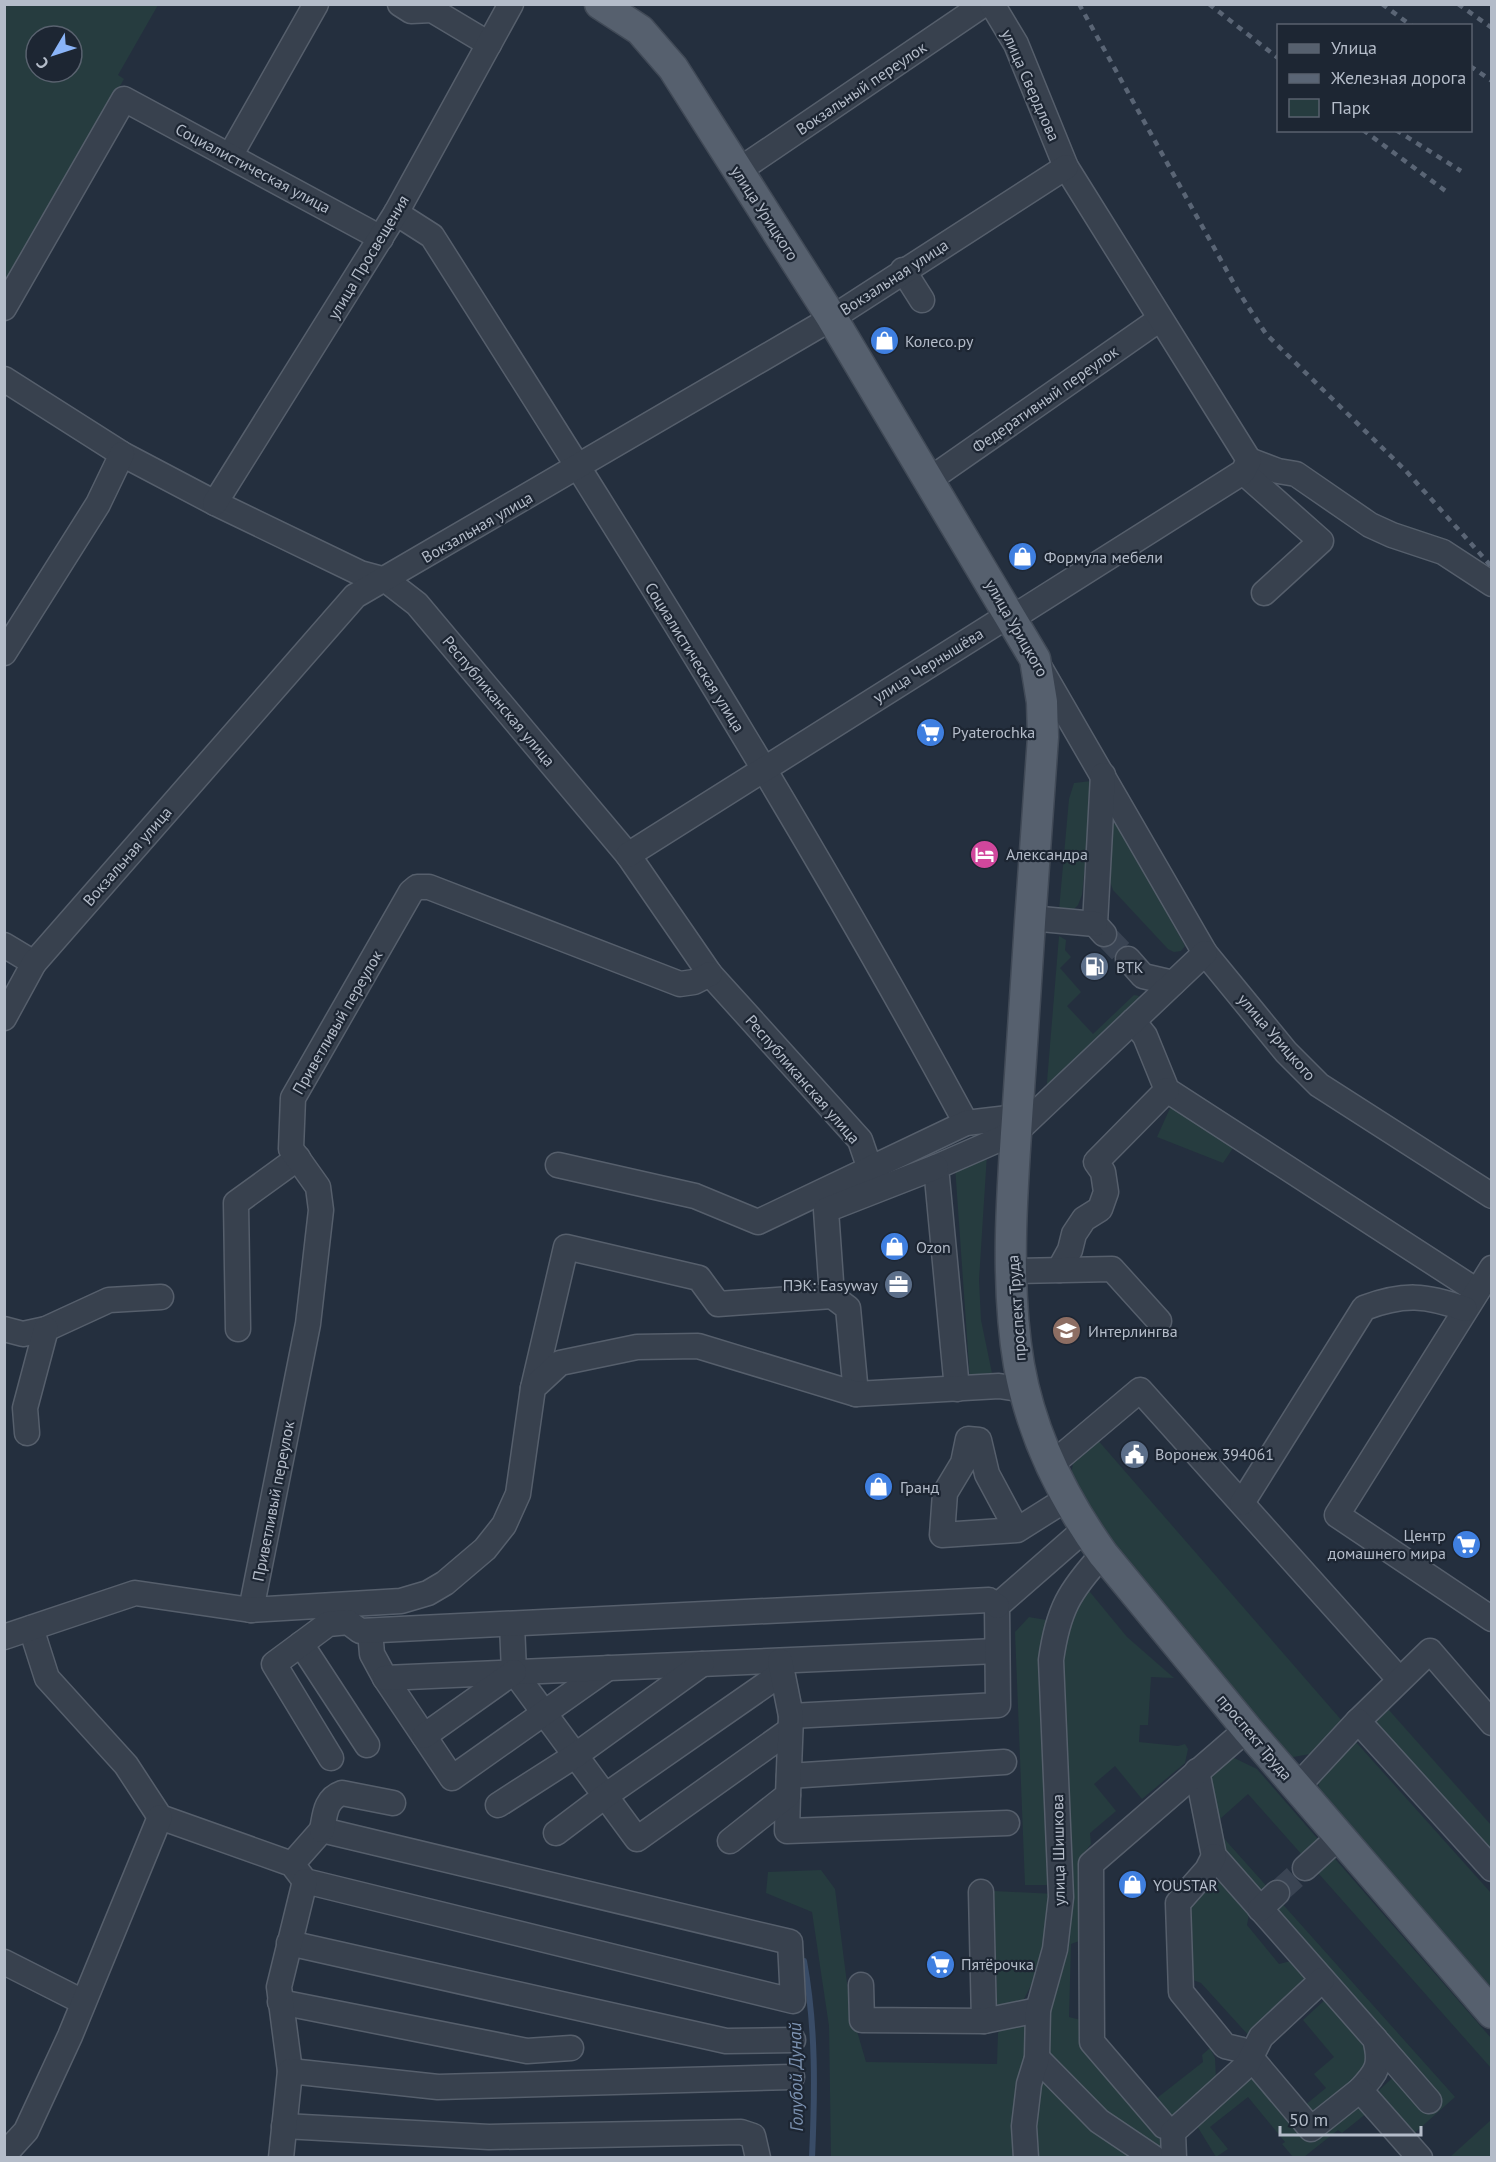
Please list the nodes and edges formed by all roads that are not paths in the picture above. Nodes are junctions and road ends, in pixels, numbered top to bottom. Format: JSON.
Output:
{"nodes":[{"id":1,"x":316,"y":4,"type":"edge"},
{"id":2,"x":400,"y":4,"type":"edge"},
{"id":3,"x":511,"y":4,"type":"edge"},
{"id":4,"x":600,"y":4,"type":"edge"},
{"id":5,"x":984,"y":4,"type":"edge"},
{"id":6,"x":992,"y":4,"type":"edge"},
{"id":7,"x":489,"y":44,"type":"junction"},
{"id":8,"x":230,"y":156,"type":"junction"},
{"id":9,"x":1066,"y":167,"type":"junction"},
{"id":10,"x":738,"y":171,"type":"junction"},
{"id":11,"x":396,"y":213,"type":"junction"},
{"id":12,"x":381,"y":238,"type":"junction"},
{"id":13,"x":903,"y":270,"type":"junction"},
{"id":14,"x":922,"y":300,"type":"dead end"},
{"id":15,"x":4,"y":308,"type":"edge"},
{"id":16,"x":832,"y":318,"type":"junction"},
{"id":17,"x":1160,"y":318,"type":"junction"},
{"id":18,"x":4,"y":379,"type":"edge"},
{"id":19,"x":122,"y":453,"type":"junction"},
{"id":20,"x":1246,"y":462,"type":"junction"},
{"id":21,"x":579,"y":467,"type":"junction"},
{"id":22,"x":929,"y":480,"type":"junction"},
{"id":23,"x":215,"y":503,"type":"junction"},
{"id":24,"x":386,"y":580,"type":"junction"},
{"id":25,"x":1491,"y":584,"type":"edge"},
{"id":26,"x":1264,"y":593,"type":"dead end"},
{"id":27,"x":1009,"y":615,"type":"junction"},
{"id":28,"x":4,"y":653,"type":"edge"},
{"id":29,"x":1035,"y":659,"type":"junction"},
{"id":30,"x":764,"y":768,"type":"junction"},
{"id":31,"x":1103,"y":775,"type":"junction"},
{"id":32,"x":628,"y":855,"type":"junction"},
{"id":33,"x":1030,"y":918,"type":"junction"},
{"id":34,"x":4,"y":945,"type":"edge"},
{"id":35,"x":1205,"y":952,"type":"junction"},
{"id":36,"x":1128,"y":959,"type":"tunnel mouth"},
{"id":37,"x":34,"y":963,"type":"junction"},
{"id":38,"x":710,"y":974,"type":"junction"},
{"id":39,"x":1173,"y":983,"type":"junction"},
{"id":40,"x":4,"y":1018,"type":"edge"},
{"id":41,"x":1132,"y":1022,"type":"junction"},
{"id":42,"x":1167,"y":1090,"type":"junction"},
{"id":43,"x":966,"y":1123,"type":"junction"},
{"id":44,"x":1016,"y":1124,"type":"junction"},
{"id":45,"x":298,"y":1158,"type":"junction"},
{"id":46,"x":558,"y":1165,"type":"dead end"},
{"id":47,"x":936,"y":1167,"type":"junction"},
{"id":48,"x":870,"y":1168,"type":"junction"},
{"id":49,"x":1491,"y":1196,"type":"edge"},
{"id":50,"x":1491,"y":1268,"type":"edge"},
{"id":51,"x":1059,"y":1270,"type":"junction"},
{"id":52,"x":1013,"y":1271,"type":"junction"},
{"id":53,"x":832,"y":1296,"type":"junction"},
{"id":54,"x":161,"y":1297,"type":"dead end"},
{"id":55,"x":1471,"y":1300,"type":"junction"},
{"id":56,"x":1159,"y":1321,"type":"dead end"},
{"id":57,"x":4,"y":1329,"type":"edge"},
{"id":58,"x":46,"y":1329,"type":"junction"},
{"id":59,"x":238,"y":1329,"type":"dead end"},
{"id":60,"x":533,"y":1388,"type":"junction"},
{"id":61,"x":957,"y":1389,"type":"junction"},
{"id":62,"x":1025,"y":1390,"type":"junction"},
{"id":63,"x":856,"y":1394,"type":"junction"},
{"id":64,"x":27,"y":1433,"type":"dead end"},
{"id":65,"x":1051,"y":1465,"type":"junction"},
{"id":66,"x":1068,"y":1498,"type":"junction"},
{"id":67,"x":1242,"y":1503,"type":"junction"},
{"id":68,"x":1084,"y":1528,"type":"junction"},
{"id":69,"x":1017,"y":1530,"type":"dead end"},
{"id":70,"x":1103,"y":1554,"type":"junction"},
{"id":71,"x":997,"y":1606,"type":"junction"},
{"id":72,"x":251,"y":1610,"type":"junction"},
{"id":73,"x":1485,"y":1615,"type":"edge"},
{"id":74,"x":512,"y":1624,"type":"junction"},
{"id":75,"x":31,"y":1628,"type":"junction"},
{"id":76,"x":370,"y":1631,"type":"junction"},
{"id":77,"x":4,"y":1637,"type":"edge"},
{"id":78,"x":301,"y":1644,"type":"junction"},
{"id":79,"x":997,"y":1651,"type":"junction"},
{"id":80,"x":702,"y":1664,"type":"junction"},
{"id":81,"x":781,"y":1667,"type":"junction"},
{"id":82,"x":608,"y":1668,"type":"junction"},
{"id":83,"x":514,"y":1672,"type":"junction"},
{"id":84,"x":385,"y":1678,"type":"junction"},
{"id":85,"x":1399,"y":1679,"type":"junction"},
{"id":86,"x":543,"y":1712,"type":"junction"},
{"id":87,"x":1358,"y":1721,"type":"junction"},
{"id":88,"x":790,"y":1723,"type":"junction"},
{"id":89,"x":1491,"y":1723,"type":"edge"},
{"id":90,"x":1247,"y":1729,"type":"junction"},
{"id":91,"x":424,"y":1736,"type":"junction"},
{"id":92,"x":367,"y":1745,"type":"dead end"},
{"id":93,"x":576,"y":1755,"type":"junction"},
{"id":94,"x":331,"y":1758,"type":"dead end"},
{"id":95,"x":1004,"y":1762,"type":"dead end"},
{"id":96,"x":1197,"y":1772,"type":"junction"},
{"id":97,"x":789,"y":1785,"type":"junction"},
{"id":98,"x":1297,"y":1787,"type":"junction"},
{"id":99,"x":605,"y":1796,"type":"junction"},
{"id":100,"x":393,"y":1803,"type":"dead end"},
{"id":101,"x":498,"y":1805,"type":"dead end"},
{"id":102,"x":160,"y":1817,"type":"junction"},
{"id":103,"x":1007,"y":1823,"type":"dead end"},
{"id":104,"x":322,"y":1830,"type":"junction"},
{"id":105,"x":787,"y":1831,"type":"junction"},
{"id":106,"x":556,"y":1833,"type":"dead end"},
{"id":107,"x":1340,"y":1836,"type":"junction"},
{"id":108,"x":1214,"y":1856,"type":"junction"},
{"id":109,"x":1305,"y":1868,"type":"tunnel mouth"},
{"id":110,"x":1491,"y":1869,"type":"edge"},
{"id":111,"x":299,"y":1873,"type":"junction"},
{"id":112,"x":981,"y":1892,"type":"dead end"},
{"id":113,"x":289,"y":1943,"type":"junction"},
{"id":114,"x":4,"y":1962,"type":"edge"},
{"id":115,"x":1322,"y":1980,"type":"junction"},
{"id":116,"x":861,"y":1985,"type":"dead end"},
{"id":117,"x":83,"y":2002,"type":"junction"},
{"id":118,"x":280,"y":2002,"type":"junction"},
{"id":119,"x":1038,"y":2010,"type":"junction"},
{"id":120,"x":1491,"y":2013,"type":"edge"},
{"id":121,"x":984,"y":2021,"type":"junction"},
{"id":122,"x":1375,"y":2039,"type":"junction"},
{"id":123,"x":793,"y":2040,"type":"dead end"},
{"id":124,"x":571,"y":2048,"type":"dead end"},
{"id":125,"x":1037,"y":2058,"type":"junction"},
{"id":126,"x":1252,"y":2059,"type":"junction"},
{"id":127,"x":290,"y":2071,"type":"junction"},
{"id":128,"x":792,"y":2077,"type":"dead end"},
{"id":129,"x":1360,"y":2090,"type":"junction"},
{"id":130,"x":1429,"y":2101,"type":"dead end"},
{"id":131,"x":284,"y":2126,"type":"junction"},
{"id":132,"x":1164,"y":2126,"type":"dead end"},
{"id":133,"x":4,"y":2155,"type":"edge"},
{"id":134,"x":281,"y":2157,"type":"edge"},
{"id":135,"x":758,"y":2157,"type":"edge"},
{"id":136,"x":1026,"y":2157,"type":"edge"},
{"id":137,"x":1154,"y":2157,"type":"edge"},
{"id":138,"x":1174,"y":2157,"type":"edge"},
{"id":139,"x":1420,"y":2157,"type":"edge"}],
"edges":[{"from":1,"to":8,"type":"street"},
{"from":2,"to":7,"type":"street"},
{"from":3,"to":7,"type":"street","name":"улица Просвещения"},
{"from":4,"to":10,"type":"main road","name":"улица Урицкого"},
{"from":5,"to":10,"type":"street","name":"Вокзальный переулок"},
{"from":6,"to":9,"type":"street","name":"улица Свердлова"},
{"from":7,"to":11,"type":"street","name":"улица Просвещения"},
{"from":8,"to":12,"type":"street","name":"Социалистическая улица"},
{"from":8,"to":15,"type":"street","name":"Социалистическая улица"},
{"from":9,"to":13,"type":"street","name":"Вокзальная улица"},
{"from":9,"to":17,"type":"street","name":"улица Свердлова"},
{"from":10,"to":16,"type":"main road","name":"улица Урицкого"},
{"from":11,"to":12,"type":"street","name":"улица Просвещения"},
{"from":11,"to":21,"type":"street","name":"Социалистическая улица"},
{"from":12,"to":23,"type":"street","name":"улица Просвещения"},
{"from":13,"to":14,"type":"street"},
{"from":13,"to":16,"type":"street","name":"Вокзальная улица"},
{"from":16,"to":21,"type":"street","name":"Вокзальная улица"},
{"from":16,"to":22,"type":"main road","name":"улица Урицкого"},
{"from":17,"to":20,"type":"street","name":"улица Свердлова"},
{"from":17,"to":22,"type":"street","name":"Федеративный переулок"},
{"from":18,"to":19,"type":"street","name":"Республиканская улица"},
{"from":19,"to":23,"type":"street","name":"Республиканская улица"},
{"from":19,"to":28,"type":"street"},
{"from":20,"to":25,"type":"street"},
{"from":20,"to":26,"type":"street","name":"улица Свердлова"},
{"from":20,"to":27,"type":"street","name":"улица Чернышёва"},
{"from":21,"to":24,"type":"street","name":"Вокзальная улица"},
{"from":21,"to":30,"type":"street","name":"Социалистическая улица"},
{"from":22,"to":27,"type":"main road","name":"улица Урицкого"},
{"from":23,"to":24,"type":"street","name":"Республиканская улица"},
{"from":24,"to":32,"type":"street","name":"Республиканская улица"},
{"from":24,"to":37,"type":"street","name":"Вокзальная улица"},
{"from":27,"to":29,"type":"main road","name":"улица Урицкого"},
{"from":27,"to":30,"type":"street","name":"улица Чернышёва"},
{"from":29,"to":31,"type":"street","name":"улица Урицкого"},
{"from":29,"to":33,"type":"main road","name":"проспект Труда"},
{"from":30,"to":32,"type":"street","name":"улица Чернышёва"},
{"from":30,"to":43,"type":"street","name":"Социалистическая улица"},
{"from":31,"to":33,"type":"street"},
{"from":31,"to":35,"type":"street","name":"улица Урицкого"},
{"from":32,"to":38,"type":"street","name":"Республиканская улица"},
{"from":33,"to":44,"type":"main road","name":"проспект Труда"},
{"from":34,"to":37,"type":"street"},
{"from":35,"to":39,"type":"street"},
{"from":35,"to":49,"type":"street","name":"улица Урицкого"},
{"from":36,"to":39,"type":"street"},
{"from":37,"to":40,"type":"street","name":"Вокзальная улица"},
{"from":38,"to":45,"type":"street","name":"Приветливый переулок"},
{"from":38,"to":48,"type":"street","name":"Республиканская улица"},
{"from":39,"to":41,"type":"street"},
{"from":41,"to":42,"type":"street"},
{"from":41,"to":44,"type":"street"},
{"from":42,"to":51,"type":"street"},
{"from":42,"to":55,"type":"street"},
{"from":43,"to":44,"type":"street"},
{"from":43,"to":48,"type":"street"},
{"from":44,"to":47,"type":"street"},
{"from":44,"to":52,"type":"main road","name":"проспект Труда"},
{"from":45,"to":59,"type":"street"},
{"from":45,"to":72,"type":"street","name":"Приветливый переулок"},
{"from":46,"to":48,"type":"street"},
{"from":47,"to":53,"type":"street"},
{"from":47,"to":61,"type":"street"},
{"from":50,"to":55,"type":"street"},
{"from":51,"to":52,"type":"street"},
{"from":51,"to":56,"type":"street"},
{"from":52,"to":62,"type":"main road","name":"проспект Труда"},
{"from":53,"to":60,"type":"street"},
{"from":53,"to":63,"type":"street"},
{"from":54,"to":58,"type":"street"},
{"from":55,"to":67,"type":"street"},
{"from":55,"to":73,"type":"street"},
{"from":57,"to":58,"type":"street"},
{"from":58,"to":64,"type":"street"},
{"from":60,"to":63,"type":"street"},
{"from":60,"to":72,"type":"street"},
{"from":61,"to":62,"type":"street"},
{"from":61,"to":63,"type":"street"},
{"from":62,"to":65,"type":"main road","name":"проспект Труда"},
{"from":65,"to":66,"type":"main road","name":"проспект Труда"},
{"from":65,"to":67,"type":"street"},
{"from":66,"to":68,"type":"main road","name":"проспект Труда"},
{"from":66,"to":69,"type":"street"},
{"from":67,"to":85,"type":"street"},
{"from":68,"to":70,"type":"main road","name":"проспект Труда"},
{"from":68,"to":71,"type":"street"},
{"from":70,"to":90,"type":"main road","name":"проспект Труда"},
{"from":70,"to":119,"type":"street","name":"улица Шишкова"},
{"from":71,"to":74,"type":"street"},
{"from":71,"to":79,"type":"street"},
{"from":72,"to":75,"type":"street"},
{"from":74,"to":76,"type":"street"},
{"from":74,"to":83,"type":"street"},
{"from":75,"to":77,"type":"street"},
{"from":75,"to":102,"type":"street"},
{"from":76,"to":78,"type":"street"},
{"from":76,"to":84,"type":"street"},
{"from":78,"to":92,"type":"street"},
{"from":78,"to":94,"type":"street"},
{"from":79,"to":81,"type":"street"},
{"from":79,"to":88,"type":"street"},
{"from":80,"to":81,"type":"street"},
{"from":80,"to":82,"type":"street"},
{"from":80,"to":93,"type":"street"},
{"from":81,"to":88,"type":"street"},
{"from":81,"to":99,"type":"street"},
{"from":82,"to":83,"type":"street"},
{"from":82,"to":86,"type":"street"},
{"from":83,"to":84,"type":"street"},
{"from":83,"to":86,"type":"street"},
{"from":83,"to":91,"type":"street"},
{"from":84,"to":91,"type":"street"},
{"from":85,"to":87,"type":"street"},
{"from":85,"to":89,"type":"street"},
{"from":86,"to":91,"type":"street"},
{"from":86,"to":93,"type":"street"},
{"from":87,"to":98,"type":"street"},
{"from":87,"to":110,"type":"street"},
{"from":88,"to":97,"type":"street"},
{"from":88,"to":99,"type":"street"},
{"from":90,"to":96,"type":"street"},
{"from":90,"to":98,"type":"main road","name":"проспект Труда"},
{"from":93,"to":99,"type":"street"},
{"from":93,"to":101,"type":"street"},
{"from":95,"to":97,"type":"street"},
{"from":96,"to":108,"type":"street"},
{"from":96,"to":132,"type":"street"},
{"from":97,"to":105,"type":"street"},
{"from":97,"to":105,"type":"street"},
{"from":98,"to":107,"type":"main road","name":"проспект Труда"},
{"from":99,"to":106,"type":"street"},
{"from":100,"to":104,"type":"street"},
{"from":102,"to":111,"type":"street"},
{"from":102,"to":117,"type":"street"},
{"from":103,"to":105,"type":"street"},
{"from":104,"to":111,"type":"street"},
{"from":104,"to":111,"type":"street"},
{"from":107,"to":109,"type":"street"},
{"from":107,"to":120,"type":"main road","name":"проспект Труда"},
{"from":108,"to":115,"type":"street"},
{"from":108,"to":126,"type":"street"},
{"from":111,"to":113,"type":"street"},
{"from":112,"to":121,"type":"street"},
{"from":113,"to":118,"type":"street"},
{"from":113,"to":123,"type":"street"},
{"from":114,"to":117,"type":"street"},
{"from":115,"to":122,"type":"street"},
{"from":115,"to":126,"type":"street"},
{"from":116,"to":121,"type":"street"},
{"from":117,"to":133,"type":"street"},
{"from":118,"to":124,"type":"street"},
{"from":118,"to":127,"type":"street"},
{"from":119,"to":121,"type":"street"},
{"from":119,"to":125,"type":"street","name":"улица Шишкова"},
{"from":122,"to":129,"type":"street"},
{"from":122,"to":130,"type":"street"},
{"from":125,"to":136,"type":"street","name":"улица Шишкова"},
{"from":125,"to":137,"type":"street"},
{"from":126,"to":129,"type":"street"},
{"from":126,"to":138,"type":"street"},
{"from":127,"to":128,"type":"street"},
{"from":127,"to":131,"type":"street"},
{"from":129,"to":139,"type":"street"},
{"from":131,"to":134,"type":"street"},
{"from":131,"to":135,"type":"street"}]}
